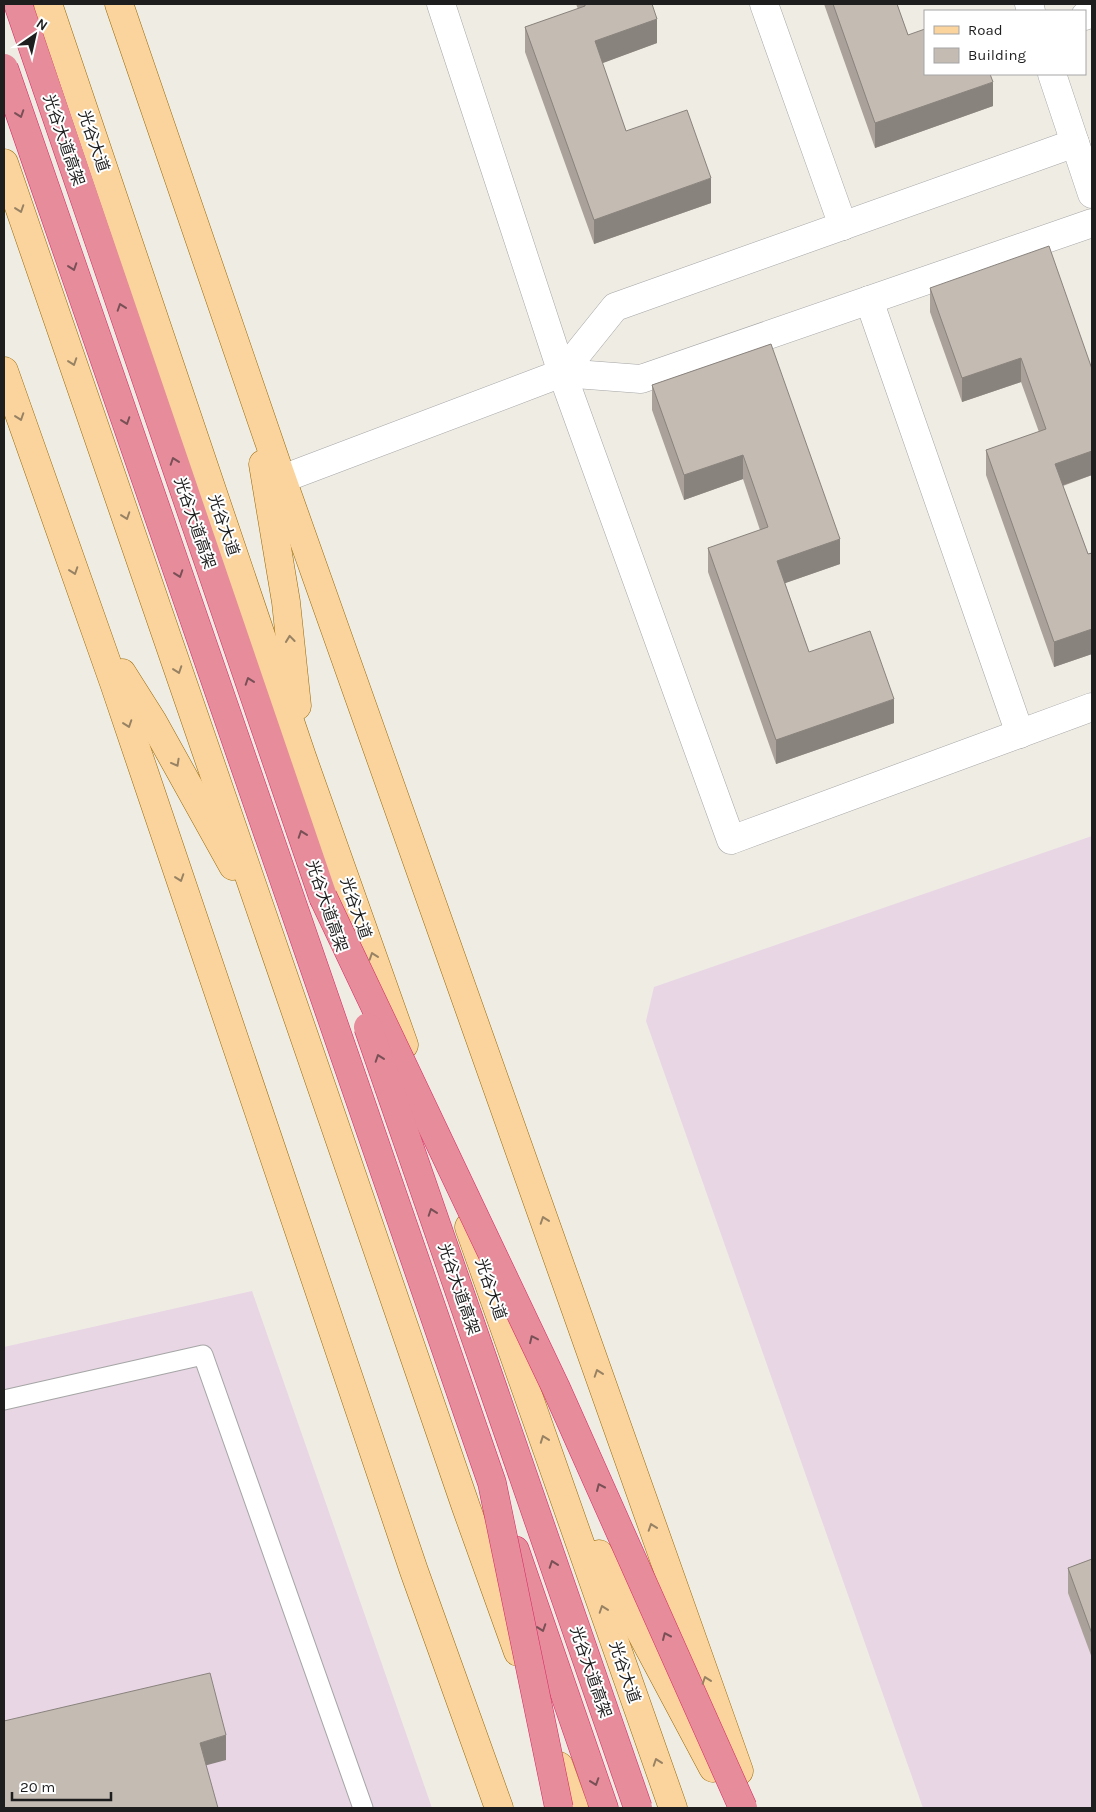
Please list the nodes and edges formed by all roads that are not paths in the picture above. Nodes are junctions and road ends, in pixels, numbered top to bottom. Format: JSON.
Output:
{"nodes":[{"id":1,"x":18,"y":4,"type":"edge"},
{"id":2,"x":48,"y":4,"type":"edge"},
{"id":3,"x":119,"y":4,"type":"edge"},
{"id":4,"x":441,"y":4,"type":"edge"},
{"id":5,"x":764,"y":4,"type":"edge"},
{"id":6,"x":4,"y":68,"type":"edge"},
{"id":7,"x":1052,"y":75,"type":"edge"},
{"id":8,"x":1075,"y":143,"type":"junction"},
{"id":9,"x":4,"y":163,"type":"edge"},
{"id":10,"x":1092,"y":194,"type":"edge"},
{"id":11,"x":1092,"y":222,"type":"edge"},
{"id":12,"x":843,"y":226,"type":"junction"},
{"id":13,"x":869,"y":300,"type":"junction"},
{"id":14,"x":4,"y":372,"type":"edge"},
{"id":15,"x":562,"y":373,"type":"junction"},
{"id":16,"x":251,"y":390,"type":"junction"},
{"id":17,"x":282,"y":479,"type":"junction"},
{"id":18,"x":96,"y":632,"type":"junction"},
{"id":19,"x":1092,"y":707,"type":"edge"},
{"id":20,"x":1020,"y":734,"type":"junction"},
{"id":21,"x":302,"y":758,"type":"junction"},
{"id":22,"x":323,"y":897,"type":"junction"},
{"id":23,"x":267,"y":928,"type":"junction"},
{"id":24,"x":523,"y":1381,"type":"junction"},
{"id":25,"x":428,"y":1398,"type":"junction"},
{"id":26,"x":4,"y":1400,"type":"edge"},
{"id":27,"x":557,"y":1476,"type":"junction"},
{"id":28,"x":492,"y":1483,"type":"junction"},
{"id":29,"x":363,"y":1808,"type":"edge"},
{"id":30,"x":499,"y":1808,"type":"edge"},
{"id":31,"x":559,"y":1808,"type":"edge"},
{"id":32,"x":574,"y":1808,"type":"edge"},
{"id":33,"x":604,"y":1808,"type":"edge"},
{"id":34,"x":638,"y":1808,"type":"edge"},
{"id":35,"x":673,"y":1808,"type":"edge"},
{"id":36,"x":736,"y":1808,"type":"edge"},
{"id":37,"x":743,"y":1808,"type":"edge"},
{"id":38,"x":752,"y":1808,"type":"edge"}],
"edges":[{"from":22,"to":1,"type":"highway","name":"光谷大道高架","one_way":true},
{"from":2,"to":21,"type":"main road","name":"光谷大道"},
{"from":3,"to":16,"type":"main road"},
{"from":4,"to":15,"type":"street"},
{"from":5,"to":12,"type":"street"},
{"from":6,"to":28,"type":"highway","name":"光谷大道高架","one_way":true,"bridge":true},
{"from":7,"to":8,"type":"street"},
{"from":8,"to":10,"type":"street"},
{"from":8,"to":12,"type":"street"},
{"from":9,"to":23,"type":"main road","one_way":true},
{"from":11,"to":13,"type":"street"},
{"from":12,"to":15,"type":"street"},
{"from":13,"to":15,"type":"street"},
{"from":13,"to":20,"type":"street"},
{"from":14,"to":18,"type":"main road","one_way":true},
{"from":15,"to":17,"type":"street"},
{"from":15,"to":20,"type":"street"},
{"from":16,"to":17,"type":"main road"},
{"from":21,"to":16,"type":"main road","one_way":true},
{"from":38,"to":17,"type":"main road","one_way":true},
{"from":18,"to":23,"type":"main road","one_way":true},
{"from":18,"to":30,"type":"main road","one_way":true},
{"from":19,"to":20,"type":"street"},
{"from":24,"to":21,"type":"main road","name":"光谷大道","one_way":true},
{"from":34,"to":22,"type":"highway","name":"光谷大道高架","one_way":true,"bridge":true},
{"from":37,"to":22,"type":"highway","one_way":true,"bridge":true},
{"from":23,"to":25,"type":"main road"},
{"from":24,"to":25,"type":"main road"},
{"from":27,"to":24,"type":"main road","name":"光谷大道","one_way":true},
{"from":25,"to":32,"type":"main road"},
{"from":26,"to":29,"type":"lane"},
{"from":35,"to":27,"type":"main road","name":"光谷大道","one_way":true},
{"from":27,"to":36,"type":"main road"},
{"from":28,"to":31,"type":"highway","bridge":true},
{"from":28,"to":33,"type":"highway","name":"光谷大道高架","one_way":true,"bridge":true}]}
